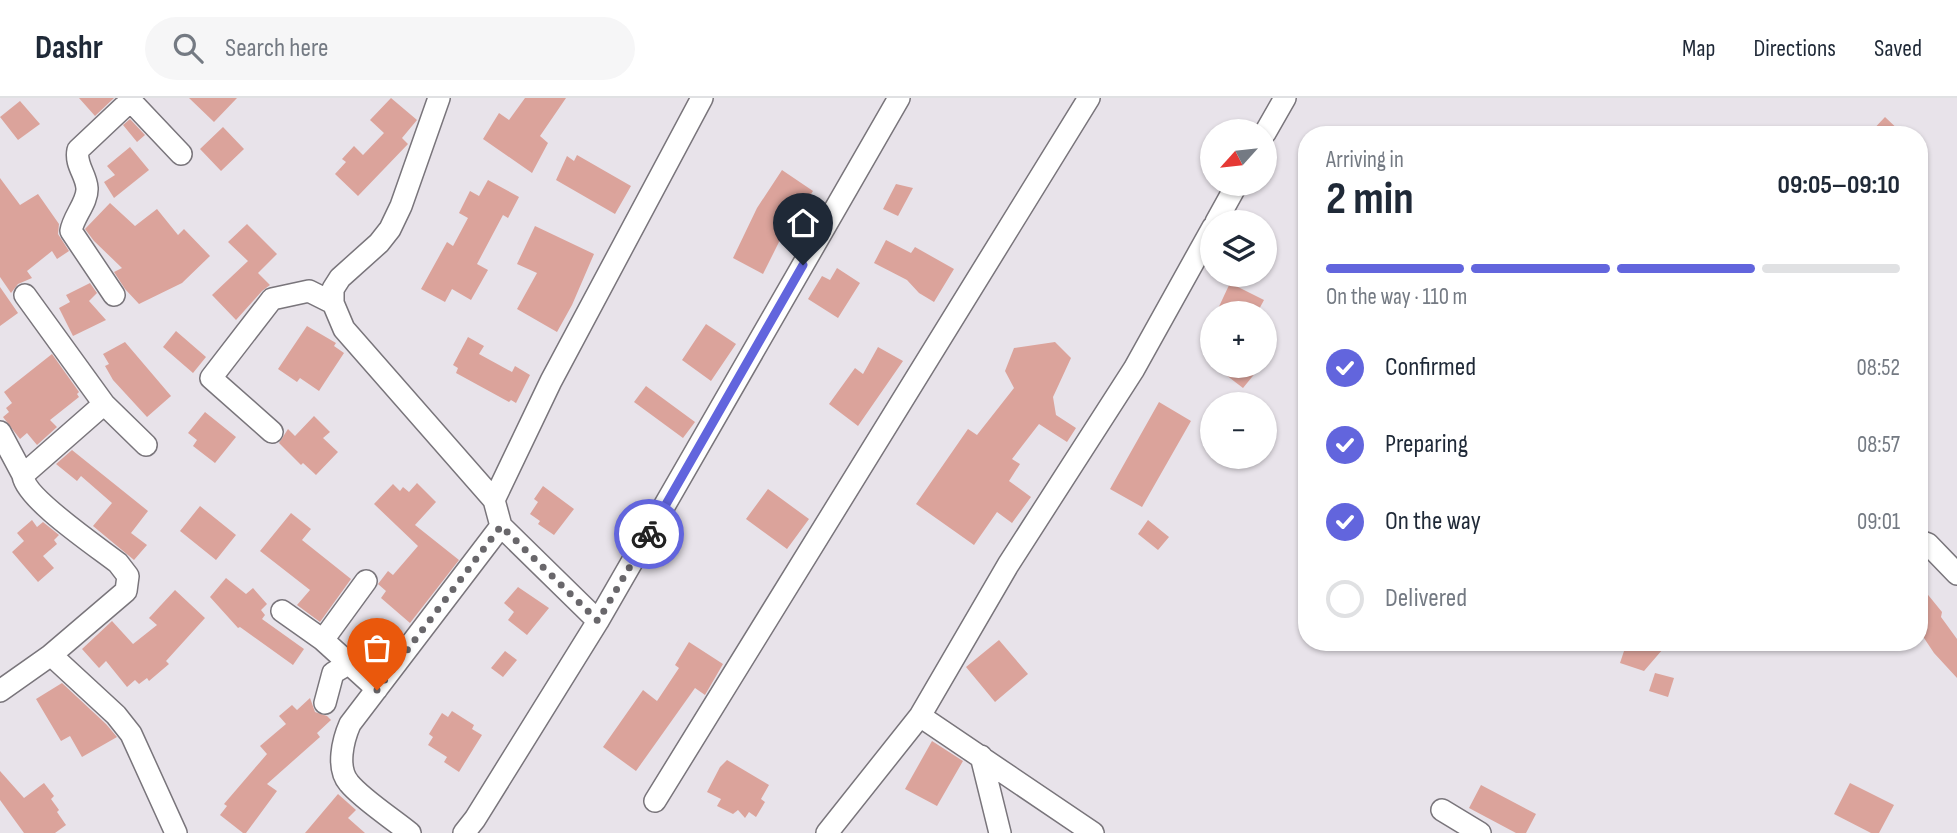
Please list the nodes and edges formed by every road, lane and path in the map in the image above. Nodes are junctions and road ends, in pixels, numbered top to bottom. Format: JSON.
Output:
{"nodes":[{"id":1,"x":439,"y":98,"type":"edge"},
{"id":2,"x":702,"y":98,"type":"edge"},
{"id":3,"x":899,"y":98,"type":"edge"},
{"id":4,"x":1089,"y":98,"type":"edge"},
{"id":5,"x":1285,"y":98,"type":"edge"},
{"id":6,"x":129,"y":99,"type":"edge"},
{"id":7,"x":1273,"y":119,"type":"edge"},
{"id":8,"x":181,"y":154,"type":"dead end"},
{"id":9,"x":1200,"y":251,"type":"edge"},
{"id":10,"x":25,"y":295,"type":"dead end"},
{"id":11,"x":114,"y":295,"type":"dead end"},
{"id":12,"x":333,"y":303,"type":"junction"},
{"id":13,"x":104,"y":404,"type":"junction"},
{"id":14,"x":0,"y":432,"type":"edge"},
{"id":15,"x":272,"y":432,"type":"dead end"},
{"id":16,"x":146,"y":445,"type":"dead end"},
{"id":17,"x":23,"y":475,"type":"junction"},
{"id":18,"x":494,"y":500,"type":"junction"},
{"id":19,"x":501,"y":526,"type":"junction"},
{"id":20,"x":1928,"y":544,"type":"edge"},
{"id":21,"x":1957,"y":574,"type":"edge"},
{"id":22,"x":366,"y":582,"type":"dead end"},
{"id":23,"x":282,"y":611,"type":"dead end"},
{"id":24,"x":598,"y":621,"type":"junction"},
{"id":25,"x":323,"y":640,"type":"junction"},
{"id":26,"x":51,"y":655,"type":"junction"},
{"id":27,"x":348,"y":664,"type":"junction"},
{"id":28,"x":377,"y":690,"type":"junction"},
{"id":29,"x":0,"y":691,"type":"edge"},
{"id":30,"x":325,"y":703,"type":"dead end"},
{"id":31,"x":920,"y":716,"type":"junction"},
{"id":32,"x":981,"y":756,"type":"junction"},
{"id":33,"x":655,"y":801,"type":"dead end"},
{"id":34,"x":1442,"y":810,"type":"dead end"},
{"id":35,"x":176,"y":833,"type":"edge"},
{"id":36,"x":410,"y":833,"type":"edge"},
{"id":37,"x":464,"y":833,"type":"edge"},
{"id":38,"x":827,"y":833,"type":"edge"},
{"id":39,"x":1000,"y":833,"type":"edge"},
{"id":40,"x":1093,"y":833,"type":"edge"},
{"id":41,"x":1480,"y":833,"type":"edge"}],
"edges":[{"from":1,"to":12,"type":"street"},
{"from":2,"to":18,"type":"street"},
{"from":3,"to":24,"type":"street"},
{"from":4,"to":33,"type":"street"},
{"from":5,"to":7,"type":"street"},
{"from":6,"to":8,"type":"street"},
{"from":6,"to":11,"type":"street"},
{"from":9,"to":31,"type":"street"},
{"from":10,"to":13,"type":"street"},
{"from":12,"to":15,"type":"street"},
{"from":12,"to":18,"type":"street"},
{"from":13,"to":16,"type":"street"},
{"from":13,"to":17,"type":"street"},
{"from":14,"to":17,"type":"street"},
{"from":17,"to":26,"type":"street"},
{"from":18,"to":19,"type":"street"},
{"from":19,"to":24,"type":"street"},
{"from":19,"to":28,"type":"street"},
{"from":20,"to":21,"type":"street"},
{"from":22,"to":25,"type":"street"},
{"from":23,"to":25,"type":"street"},
{"from":24,"to":37,"type":"street"},
{"from":25,"to":27,"type":"street"},
{"from":26,"to":29,"type":"street"},
{"from":26,"to":35,"type":"street"},
{"from":27,"to":28,"type":"street"},
{"from":27,"to":30,"type":"street"},
{"from":28,"to":36,"type":"street"},
{"from":31,"to":32,"type":"street"},
{"from":31,"to":38,"type":"street"},
{"from":32,"to":39,"type":"street"},
{"from":32,"to":40,"type":"street"},
{"from":34,"to":41,"type":"street"}]}
